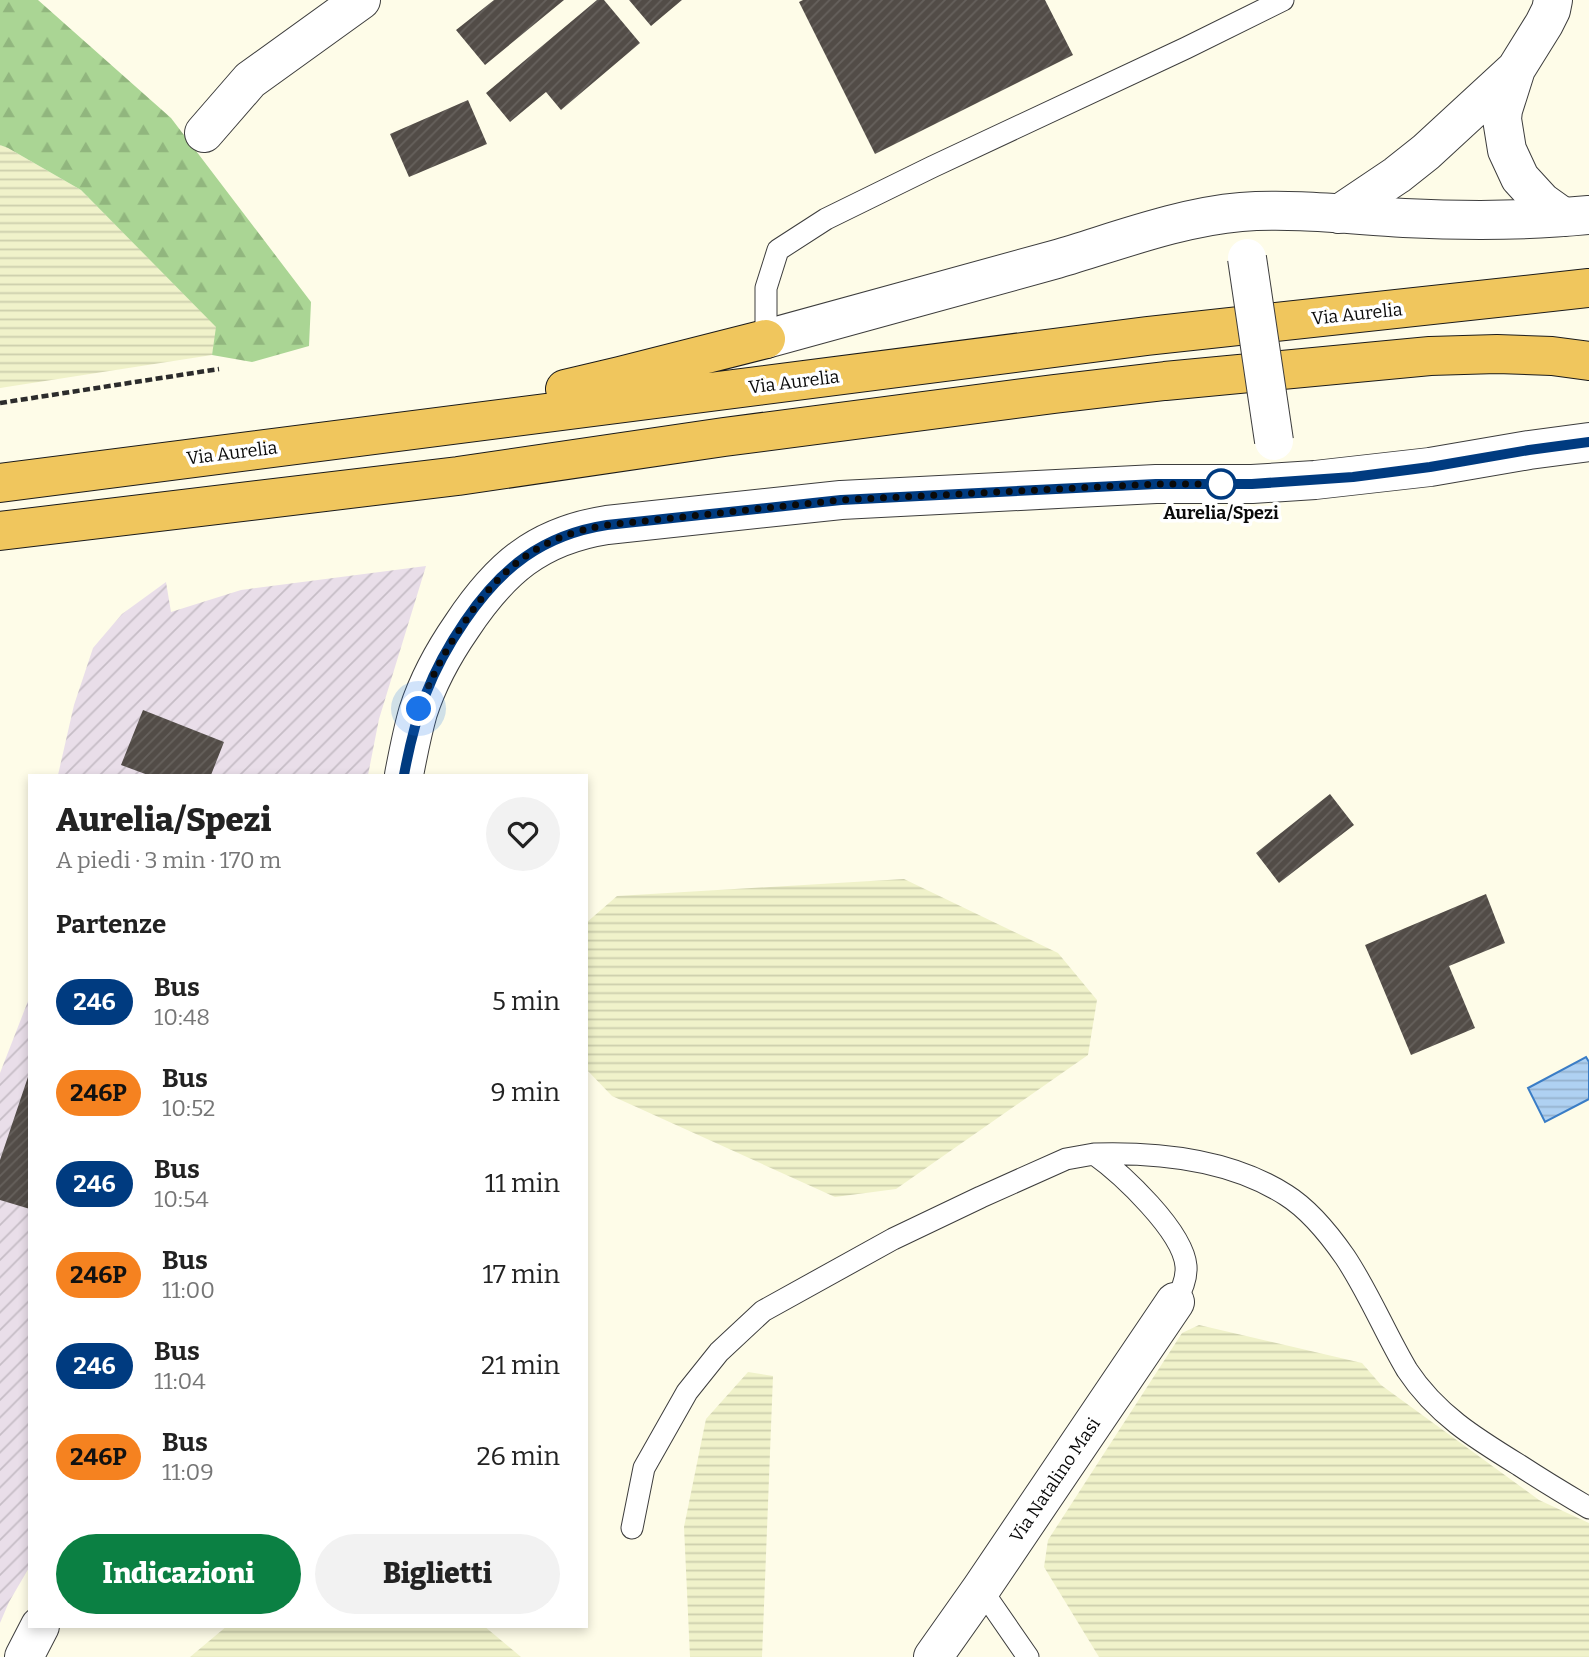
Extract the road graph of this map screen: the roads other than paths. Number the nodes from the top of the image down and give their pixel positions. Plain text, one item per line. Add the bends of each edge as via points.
1 (361, 0) edge
2 (1283, 0) edge
3 (1553, 0) edge
4 (1516, 69) junction
5 (204, 134) dead end
6 (1239, 212) junction
7 (1339, 214) junction
8 (1576, 216) edge
9 (1589, 288) edge
10 (766, 340) junction
11 (1589, 360) edge
12 (330, 440) junction
13 (1589, 442) edge
14 (1282, 482) junction
15 (0, 483) edge
16 (0, 531) edge
17 (404, 774) edge
18 (1094, 1154) junction
19 (1175, 1302) joint
20 (1589, 1507) edge
21 (632, 1528) dead end
22 (981, 1589) junction
23 (39, 1628) edge
24 (24, 1657) edge
25 (933, 1657) edge
26 (1028, 1657) edge

1 - 5 street via 250,80
2 - 10 lane via 826,219 778,250 766,288
3 - 4 street
4 - 7 street via 1426,152
4 - 8 street via 1503,110 1507,150 1526,186 1542,202
6 - 7 street
6 - 10 street via 1146,232
6 - 14 street, bridge
7 - 8 street via 1494,220
9 - 12 highway, Via Aurelia via 1147,336
10 - 12 highway
11 - 16 highway via 1497,354 1430,356 1165,381 458,476
12 - 15 highway, Via Aurelia
13 - 14 street via 1404,471
14 - 17 street via 821,501 589,528 564,536 500,576 451,642 419,709
18 - 19 lane via 1136,1190 1176,1238 1186,1267
18 - 20 lane via 1181,1158 1244,1173 1286,1195 1322,1227 1346,1259 1407,1370 1441,1411 1460,1428
18 - 21 lane via 1066,1159 981,1197 763,1311 719,1352 687,1392 644,1468
19 - 22 street, Via Natalino Masi
22 - 25 street, Via Natalino Masi
22 - 26 lane
23 - 24 street

